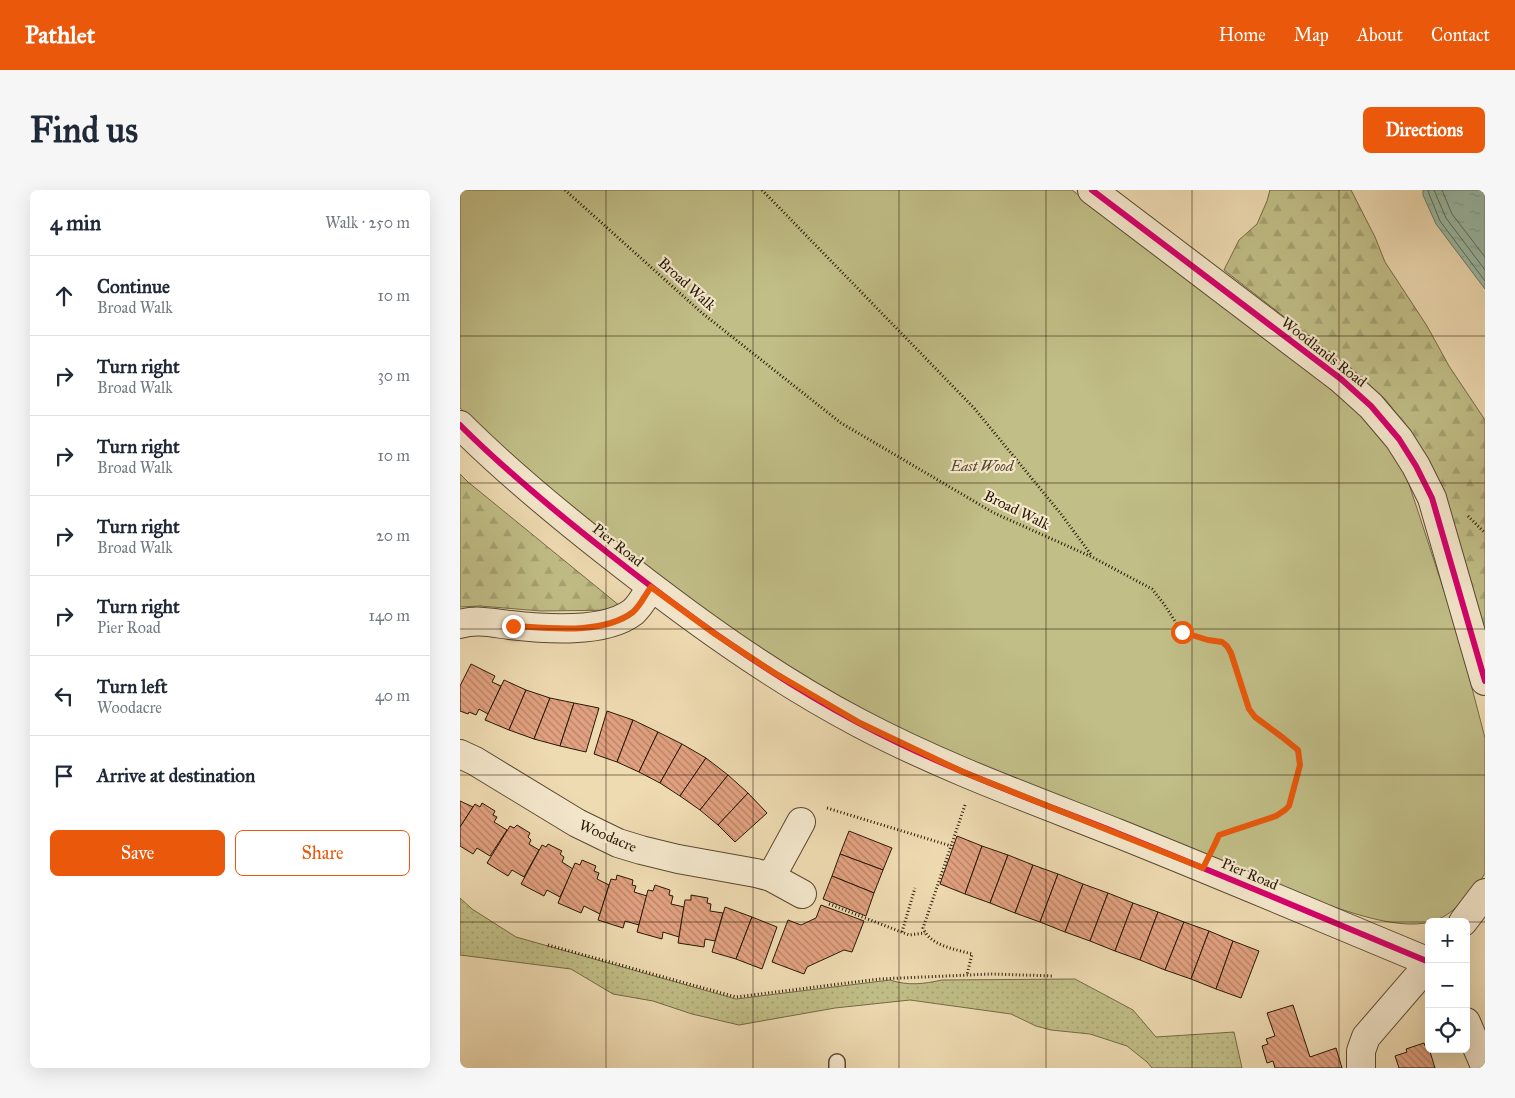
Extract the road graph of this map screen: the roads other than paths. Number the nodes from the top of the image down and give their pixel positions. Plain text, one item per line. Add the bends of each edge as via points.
1 (1092, 190) edge
2 (460, 425) edge
3 (651, 587) junction
4 (460, 624) edge
5 (1485, 681) edge
6 (460, 754) edge
7 (801, 822) road end
8 (771, 877) junction
9 (1485, 893) edge
10 (802, 894) road end
11 (1466, 918) edge
12 (1425, 961) edge
13 (1425, 968) edge
14 (1470, 1031) edge
15 (1485, 1066) edge
16 (1361, 1068) edge

1 - 5 street, Woodlands Road via 1341,379 1371,406 1399,439 1432,498
2 - 3 street, Pier Road via 581,532
3 - 4 street via 634,611 616,622 572,629 474,621
3 - 12 street, Pier Road via 773,672 860,723 963,772
6 - 8 street, Woodacre via 577,823 618,843 660,855
7 - 8 street
8 - 10 street, Woodacre
9 - 11 street
13 - 16 street, Pier Road via 1366,1037 1361,1051
14 - 15 street

